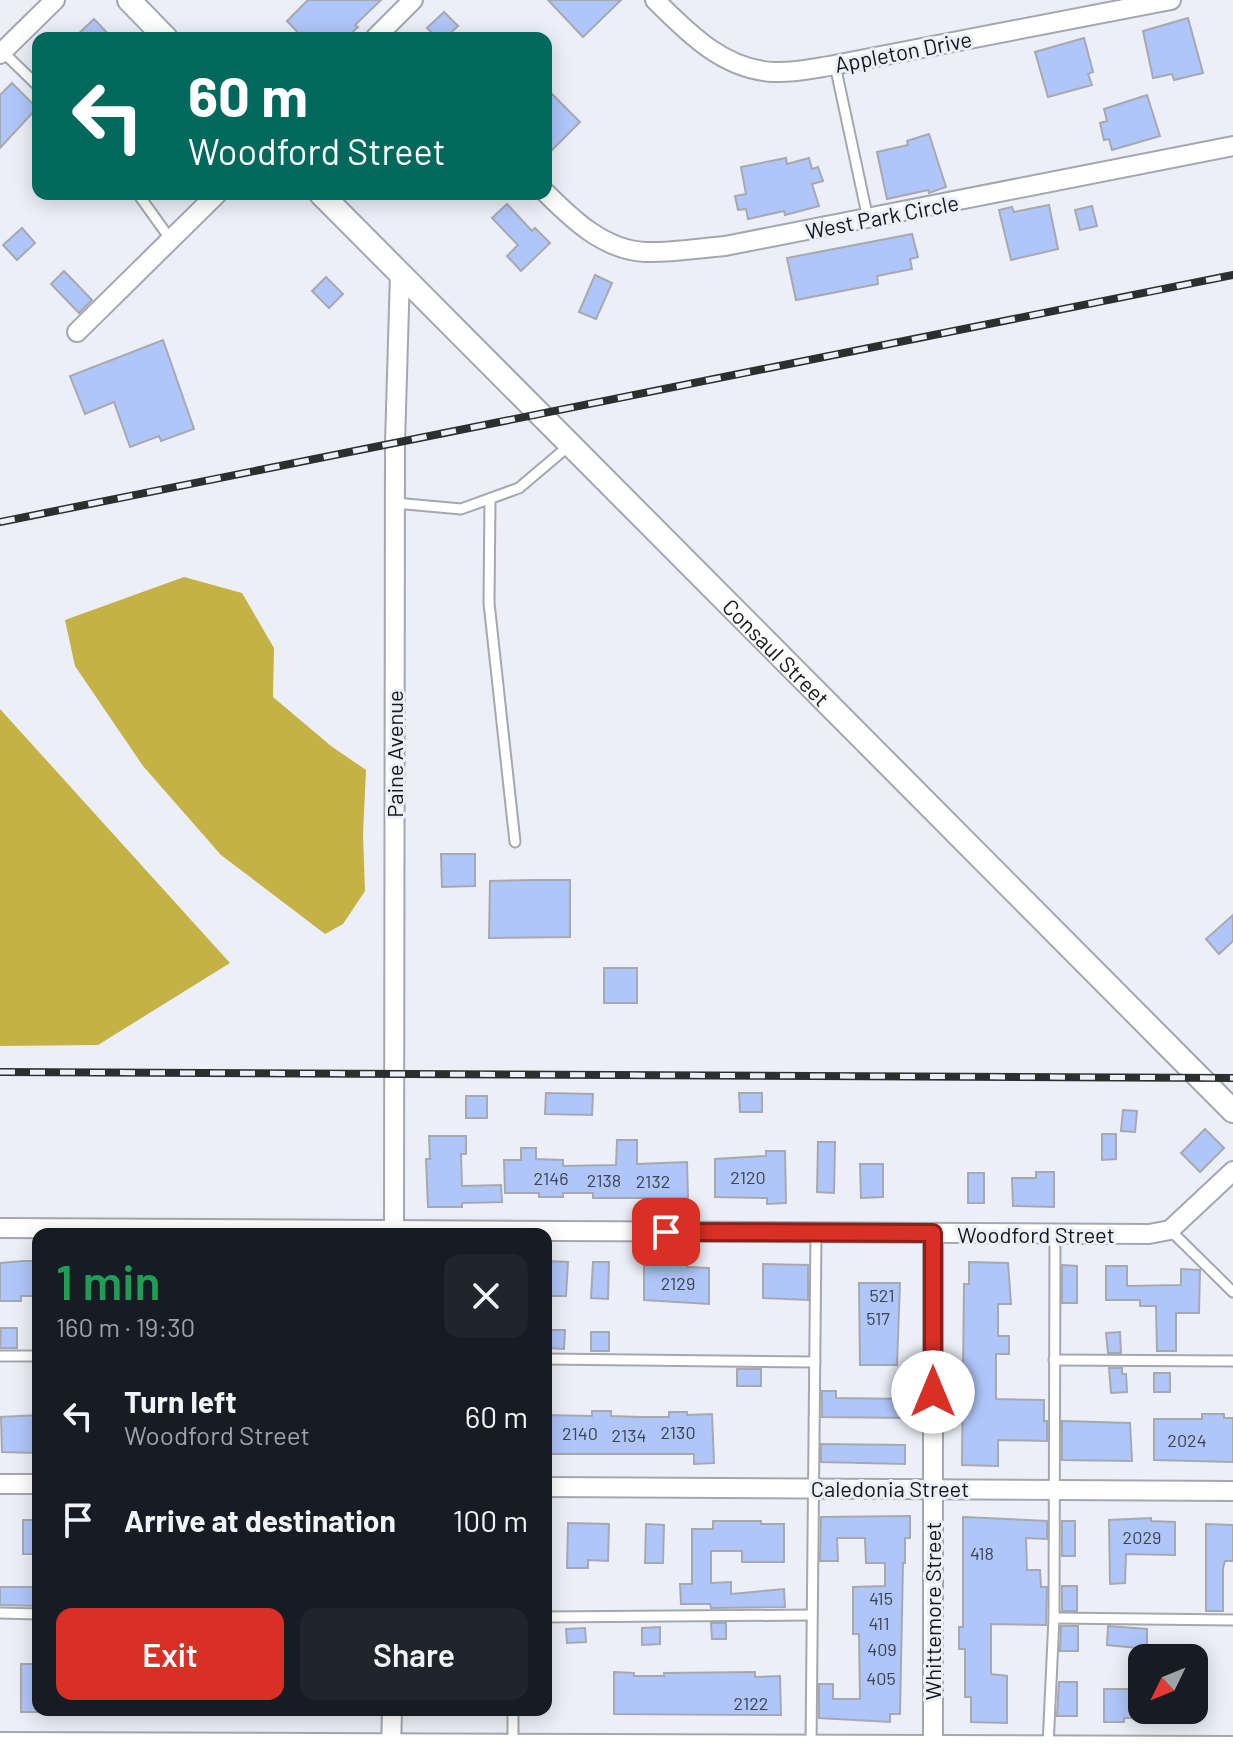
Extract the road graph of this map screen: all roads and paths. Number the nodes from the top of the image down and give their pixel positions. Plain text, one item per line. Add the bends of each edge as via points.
1 (55, 0) edge
2 (129, 0) edge
3 (413, 0) edge
4 (655, 0) edge
5 (1171, 0) edge
6 (160, 32) edge
7 (387, 32) edge
8 (1, 52) edge
9 (835, 65) junction
10 (32, 80) edge
11 (1233, 146) edge
12 (552, 199) edge
13 (142, 200) edge
14 (211, 200) edge
15 (327, 200) edge
16 (868, 219) junction
17 (171, 240) junction
18 (400, 273) junction
19 (77, 332) dead end
20 (571, 444) junction
21 (490, 499) junction
22 (395, 503) junction
23 (515, 842) dead end
24 (1233, 1111) edge
25 (1233, 1171) edge
26 (0, 1228) edge
27 (32, 1228) edge
28 (394, 1228) edge
29 (1170, 1230) junction
30 (552, 1233) edge
31 (816, 1233) junction
32 (933, 1233) junction
33 (1055, 1234) junction
34 (1233, 1292) edge
35 (0, 1356) edge
36 (32, 1356) edge
37 (552, 1359) edge
38 (1054, 1360) junction
39 (1233, 1361) edge
40 (815, 1362) junction
41 (0, 1484) edge
42 (32, 1484) edge
43 (552, 1487) edge
44 (813, 1487) junction
45 (932, 1487) junction
46 (1054, 1489) junction
47 (1233, 1491) edge
48 (0, 1613) edge
49 (32, 1614) edge
50 (812, 1615) junction
51 (552, 1617) edge
52 (1054, 1618) junction
53 (1233, 1620) edge
54 (392, 1716) edge
55 (513, 1716) edge
56 (0, 1742) edge
57 (31, 1745) edge
58 (391, 1746) edge
59 (513, 1746) edge
60 (1233, 1746) edge
61 (811, 1747) edge
62 (933, 1747) edge
63 (1048, 1747) edge

1 - 8 street
2 - 6 street
3 - 7 street
4 - 9 street, Appleton Drive via 690,36 737,63 772,72
5 - 9 street, Appleton Drive
8 - 10 lane
9 - 16 lane
11 - 16 street, West Park Circle
12 - 16 street, West Park Circle via 575,222 608,242 642,252 725,246
13 - 17 lane
14 - 17 street
15 - 18 street, Consaul Street
17 - 19 street
18 - 20 street, Consaul Street
18 - 22 street, Paine Avenue
20 - 21 lane via 519,488
20 - 24 street, Consaul Street
21 - 22 lane via 461,509
21 - 23 lane via 489,603
22 - 28 street, Paine Avenue
25 - 29 street
26 - 27 street, Woodford Street
29 - 33 street, Woodford Street
29 - 34 lane
30 - 31 street, Woodford Street
31 - 32 street, Woodford Street
31 - 40 lane
32 - 33 street, Woodford Street
32 - 45 street, Whittemore Street
33 - 38 lane
35 - 36 lane
37 - 40 lane
38 - 39 lane
38 - 46 lane
40 - 44 lane
41 - 42 street
43 - 44 street, Caledonia Street
44 - 45 street, Caledonia Street
44 - 50 lane
45 - 46 street, Caledonia Street
45 - 62 street, Whittemore Street
46 - 47 street, Caledonia Street
46 - 52 lane
48 - 49 lane
50 - 51 lane
50 - 61 lane
52 - 53 lane
52 - 63 lane
54 - 58 street
55 - 59 lane
56 - 57 street
57 - 58 street
58 - 59 street
59 - 61 street
60 - 63 street
61 - 62 street
62 - 63 street

